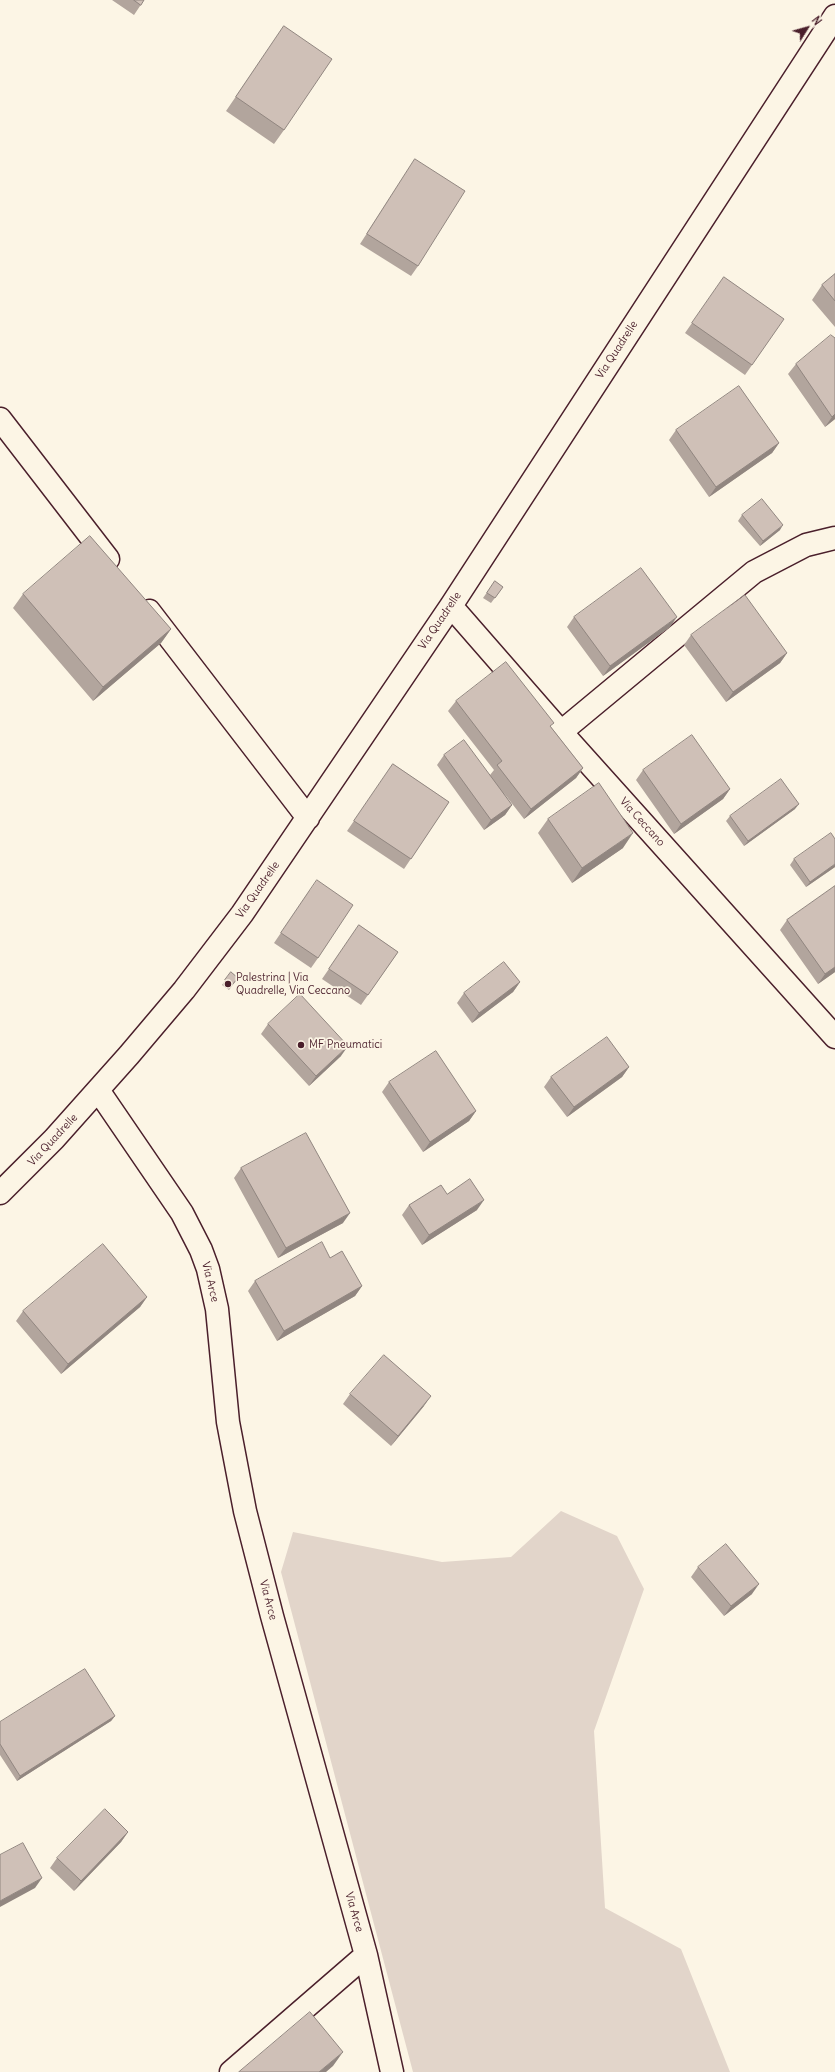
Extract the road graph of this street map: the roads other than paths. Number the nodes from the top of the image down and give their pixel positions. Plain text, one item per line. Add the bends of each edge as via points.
1 (835, 16) edge
2 (0, 419) edge
3 (835, 538) edge
4 (120, 575) edge
5 (135, 594) edge
6 (451, 606) junction
7 (561, 732) junction
8 (308, 818) junction
9 (835, 1037) edge
10 (98, 1090) junction
11 (0, 1193) edge
12 (366, 1955) junction
13 (231, 2072) edge
14 (392, 2072) edge

1 - 6 street, Via Quadrelle
2 - 4 street
3 - 7 street via 806,545 754,572
5 - 8 street
6 - 7 street, Via Ceccano
6 - 8 street, Via Quadrelle
7 - 9 street, Via Ceccano
8 - 10 street, Via Quadrelle via 207,960
10 - 11 street, Via Quadrelle
10 - 12 street, Via Arce via 182,1213 208,1269 216,1309 228,1422 247,1518
12 - 13 street
12 - 14 street, Via Arce

